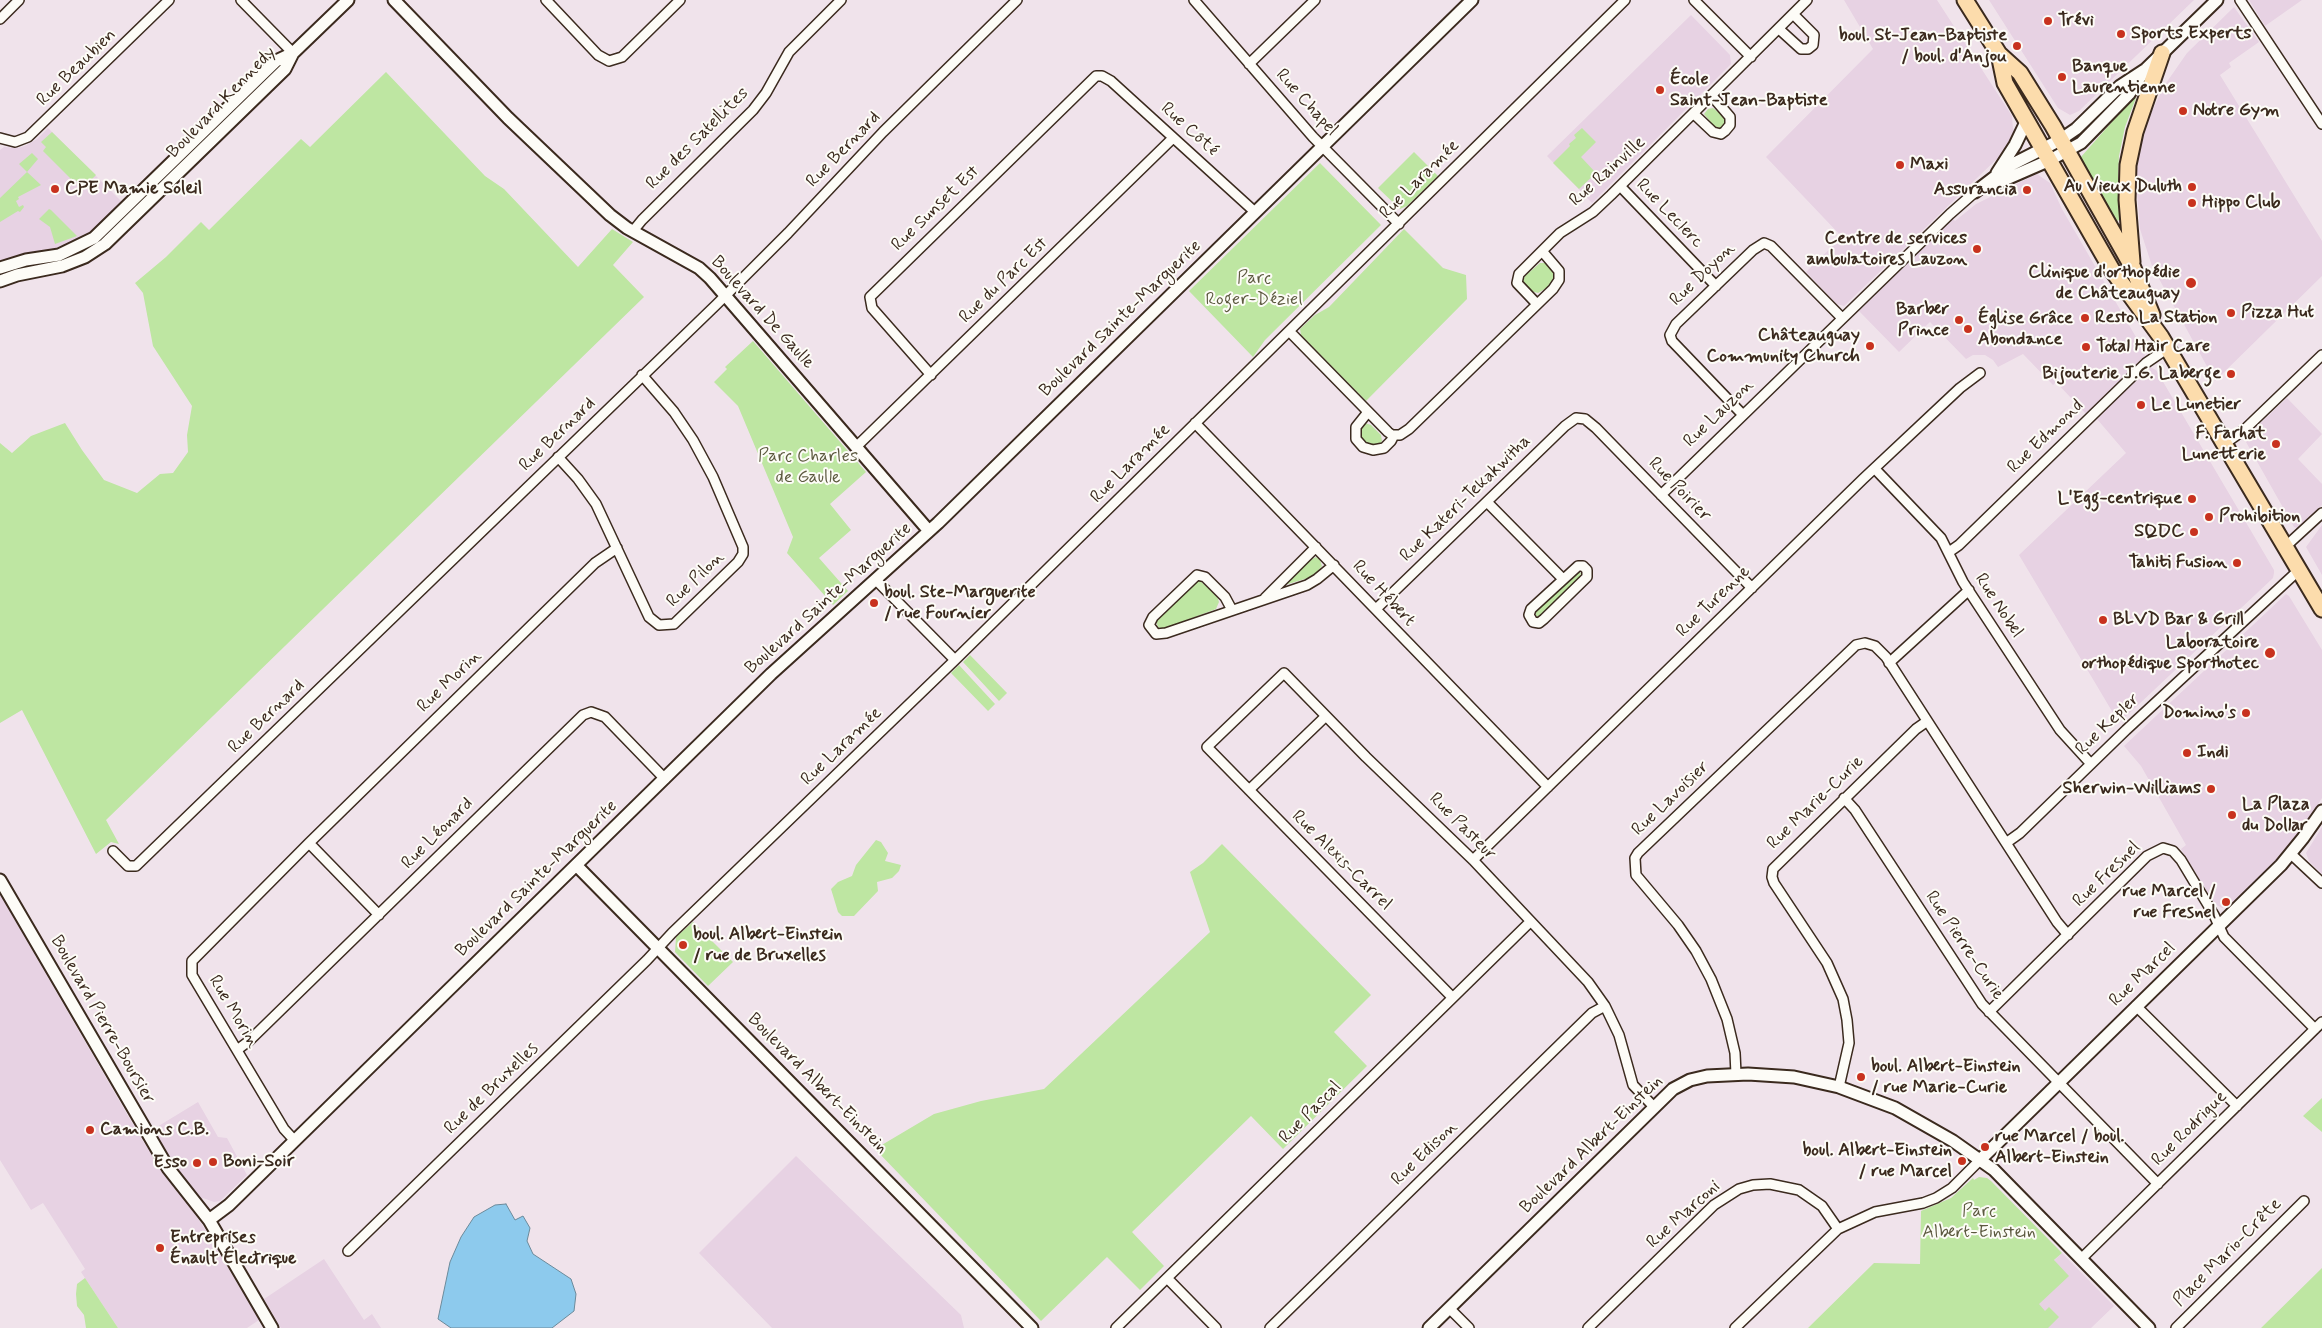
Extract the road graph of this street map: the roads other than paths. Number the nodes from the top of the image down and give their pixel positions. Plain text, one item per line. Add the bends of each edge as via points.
1 (19, 0) edge
2 (169, 0) edge
3 (241, 0) edge
4 (348, 0) edge
5 (394, 0) edge
6 (546, 0) edge
7 (680, 0) edge
8 (841, 0) edge
9 (1017, 0) edge
10 (1194, 0) edge
11 (1315, 0) edge
12 (1472, 0) edge
13 (1625, 0) edge
14 (1694, 0) edge
15 (1807, 0) edge
16 (1965, 0) edge
17 (2217, 0) edge
18 (2240, 0) edge
19 (1794, 14) junction
20 (0, 19) edge
21 (1779, 29) junction
22 (293, 53) junction
23 (2162, 53) junction
24 (1999, 54) junction
25 (1750, 57) junction
26 (1249, 64) junction
27 (1099, 76) joint
28 (1712, 96) junction
29 (1694, 114) junction
30 (2027, 120) junction
31 (2322, 124) edge
32 (0, 138) edge
33 (1173, 138) junction
34 (1323, 146) junction
35 (2063, 146) junction
36 (2047, 154) junction
37 (1994, 178) junction
38 (1620, 186) junction
39 (1975, 192) junction
40 (1255, 212) junction
41 (1399, 224) junction
42 (633, 231) junction
43 (1542, 251) junction
44 (0, 268) edge
45 (2133, 268) junction
46 (0, 281) edge
47 (1716, 286) junction
48 (726, 295) junction
49 (1536, 304) junction
50 (1842, 318) junction
51 (1289, 331) junction
52 (2165, 342) junction
53 (2322, 355) edge
54 (1980, 373) dead end
55 (642, 375) junction
56 (931, 375) junction
57 (1368, 412) junction
58 (1743, 414) junction
59 (1580, 418) joint
60 (1195, 424) junction
61 (1394, 435) junction
62 (2224, 444) junction
63 (856, 447) junction
64 (558, 457) junction
65 (1875, 469) junction
66 (1661, 495) junction
67 (1487, 502) junction
68 (2322, 513) edge
69 (929, 531) junction
70 (1316, 547) junction
71 (2285, 547) junction
72 (617, 548) junction
73 (1949, 552) junction
74 (1334, 565) junction
75 (2299, 570) junction
76 (1563, 579) junction
77 (876, 580) junction
78 (1752, 588) junction
79 (1969, 590) junction
80 (1263, 599) junction
81 (2321, 608) edge
82 (1376, 609) junction
83 (1232, 610) junction
84 (955, 660) junction
85 (1889, 663) junction
86 (1326, 716) junction
87 (1926, 722) junction
88 (1207, 747) joint
89 (2091, 764) junction
90 (665, 779) junction
91 (1548, 787) junction
92 (1248, 790) junction
93 (1844, 798) junction
94 (2322, 811) edge
95 (309, 843) junction
96 (2006, 843) junction
97 (113, 851) dead end
98 (2291, 854) junction
99 (1473, 860) junction
100 (576, 866) junction
101 (0, 880) edge
102 (2322, 883) edge
103 (379, 914) junction
104 (1530, 922) junction
105 (2219, 926) junction
106 (2068, 935) junction
107 (657, 948) junction
108 (1452, 997) junction
109 (1604, 1006) junction
110 (2136, 1006) junction
111 (1989, 1012) junction
112 (2322, 1022) edge
113 (2315, 1029) junction
114 (237, 1050) junction
115 (1736, 1074) junction
116 (2058, 1083) junction
117 (1839, 1087) junction
118 (2237, 1106) junction
119 (1654, 1107) junction
120 (294, 1141) junction
121 (1981, 1160) junction
122 (2158, 1184) junction
123 (2304, 1200) dead end
124 (209, 1220) junction
125 (1838, 1229) junction
126 (348, 1251) dead end
127 (2081, 1259) junction
128 (1167, 1278) junction
129 (1450, 1308) junction
130 (272, 1328) edge
131 (1032, 1328) edge
132 (1116, 1328) edge
133 (1216, 1328) edge
134 (1270, 1328) edge
135 (1428, 1328) edge
136 (1469, 1328) edge
137 (1588, 1328) edge
138 (1735, 1328) edge
139 (2149, 1328) edge
140 (2176, 1328) edge

1 - 20 street
2 - 32 street, Rue Beaubien via 28,137 15,142
3 - 22 street
4 - 22 street, Boulevard Kennedy
5 - 42 street, Boulevard De Gaulle via 508,118 610,214
6 - 7 street via 598,55 612,61 622,57
8 - 42 street, Rue des Satellites via 789,52 753,110
9 - 48 street, Rue Bernard via 874,140
10 - 26 street, Rue Chapel
11 - 26 street
12 - 34 street, Boulevard Sainte-Marguerite
13 - 41 street, Rue Laramée
14 - 25 street
15 - 19 street, Rue Rainville
16 - 24 highway
17 - 23 street
18 - 31 street
19 - 21 street, Rue Rainville
19 - 21 street via 1814,35 1813,45 1801,49
21 - 25 street, Rue Rainville
22 - 44 street, Boulevard Kennedy via 276,61 97,235 59,255
22 - 46 street, Boulevard Kennedy via 285,69 105,244 62,266 17,274
23 - 35 street via 2146,69 2120,86
23 - 45 highway via 2135,132 2128,165 2127,200
24 - 30 highway via 2005,83
24 - 35 highway via 2020,73
25 - 28 street, Rue Rainville
26 - 34 street, Rue Chapel
27 - 33 street, Rue Côté via 1111,81
27 - 56 street, Rue Sunset Est via 1090,81 870,297 872,308
28 - 29 street, Rue Rainville
28 - 29 street via 1730,117 1726,131 1721,134 1713,132
29 - 38 street, Rue Rainville
30 - 36 highway
30 - 37 street via 2016,145
33 - 40 street, Rue Côté
33 - 56 street, Rue du Parc Est
34 - 40 street, Boulevard Sainte-Marguerite
34 - 41 street, Rue Chapel
35 - 36 street
35 - 45 highway
36 - 37 street, Rue Lauzon via 2009,166
36 - 39 street, Rue Lauzon
36 - 52 highway via 2112,270
37 - 39 street, Rue Lauzon
38 - 43 street, Rue Rainville via 1593,212 1566,229
38 - 47 street, Rue Leclerc
39 - 50 street, Rue Lauzon
40 - 69 street, Boulevard Sainte-Marguerite
41 - 51 street, Rue Laramée
42 - 48 street, Boulevard De Gaulle via 699,268
43 - 49 street via 1558,267 1560,276 1553,289
43 - 49 street, Rue Rainville via 1516,280
45 - 52 highway
47 - 50 street, Rue Doyon via 1756,247 1767,244
47 - 58 street, Rue Doyon via 1676,324 1670,335
48 - 55 street, Rue Bernard
48 - 63 street, Boulevard De Gaulle
49 - 61 street via 1409,429
50 - 58 street, Rue Lauzon
51 - 57 street
51 - 60 street, Rue Laramée
52 - 62 highway
52 - 73 street, Rue Edmond
53 - 62 street via 2244,430
54 - 65 street, Rue Turenne
55 - 64 street, Rue Bernard
55 - 72 street, Rue Pilon via 693,440 713,477 744,551 738,562 678,620 665,626 655,623 646,612
56 - 63 street, Rue du Parc Est
57 - 61 street
57 - 61 street via 1356,427 1356,438 1363,447 1373,450 1384,448
58 - 66 street, Rue Lauzon
59 - 66 street, Rue Poirier via 1592,424
59 - 67 street, Rue Kateri-Tekakwitha via 1565,426
60 - 70 street, Rue Hébert
60 - 84 street, Rue Laramée
62 - 71 highway
63 - 69 street, Boulevard De Gaulle
64 - 72 street, Rue Pilon via 590,496
64 - 97 street, Rue Bernard via 136,866 128,866
65 - 73 street, Rue Nobel via 1941,538
65 - 78 street, Rue Turenne
66 - 78 street, Rue Poirier
67 - 76 street
67 - 82 street, Rue Kateri-Tekakwitha
68 - 71 street
69 - 77 street, Boulevard Sainte-Marguerite
70 - 74 street, Rue Hébert
70 - 80 street
71 - 75 highway
72 - 95 street, Rue Morin via 595,563
73 - 79 street, Rue Nobel
74 - 80 street via 1313,582
74 - 82 street, Rue Hébert
75 - 81 highway
75 - 89 street, Rue Kepler
76 - 76 street via 1578,566 1583,566 1588,572 1585,580 1544,619 1533,622 1529,618 1530,612
77 - 84 street
77 - 90 street, Boulevard Sainte-Marguerite via 771,674
78 - 91 street, Rue Turenne
79 - 85 street
79 - 89 street, Rue Nobel via 2060,730
80 - 83 street
82 - 91 street, Rue Hébert
83 - 83 street via 1225,597 1205,577 1198,575 1149,624 1153,632 1161,635
84 - 107 street, Rue Laramée
85 - 87 street, Rue Lavoisier
85 - 115 street, Rue Lavoisier via 1875,646 1860,643 1853,647 1635,858 1636,875 1678,925 1711,978 1727,1019
86 - 88 street, Rue Pasteur via 1284,673
86 - 92 street
86 - 99 street, Rue Pasteur
87 - 93 street, Rue Marie-Curie
87 - 96 street, Rue Lavoisier
88 - 92 street, Rue Alexis-Carrel
89 - 96 street, Rue Kepler
90 - 100 street, Boulevard Sainte-Marguerite
90 - 103 street, Rue Léonard via 609,720 596,713 583,715
91 - 99 street, Rue Turenne
92 - 108 street, Rue Alexis-Carrel
93 - 111 street, Rue Pierre-Curie
93 - 117 street, Rue Marie-Curie via 1778,863 1772,877 1832,973 1843,999 1848,1043
94 - 98 street, Rue Marcel
95 - 103 street
95 - 114 street, Rue Morin via 199,953 191,965 192,975
96 - 106 street, Rue Lavoisier
98 - 102 street
98 - 105 street, Rue Marcel
99 - 104 street, Rue Pasteur
100 - 107 street, Boulevard Albert-Einstein
100 - 120 street, Boulevard Sainte-Marguerite
101 - 124 street, Boulevard Pierre-Boursier via 168,1168
103 - 114 street, Rue Léonard via 249,1042
104 - 108 street, Rue Pascal
104 - 109 street, Rue Pasteur via 1583,978
105 - 106 street, Rue Fresnel via 2182,860 2173,850 2163,848 2148,856
105 - 110 street, Rue Marcel
105 - 113 street, Rue Fresnel via 2224,937
106 - 111 street, Rue Fresnel
107 - 126 street, Rue de Bruxelles
107 - 131 street, Boulevard Albert-Einstein
108 - 128 street, Rue Pascal
109 - 119 street, Rue Pasteur via 1619,1035 1633,1085
109 - 134 street, Rue Edison via 1592,1014
110 - 116 street, Rue Marcel
110 - 118 street
111 - 116 street, Rue Pierre-Curie
112 - 113 street, Rue Rodrigue
113 - 118 street, Rue Rodrigue
114 - 120 street, Rue Morin
115 - 117 street, Boulevard Albert-Einstein via 1780,1075
115 - 119 street, Boulevard Albert-Einstein via 1690,1080
116 - 121 street, Rue Marcel
116 - 122 street, Rue Pierre-Curie
117 - 121 street, Boulevard Albert-Einstein via 1919,1120
118 - 122 street, Rue Rodrigue
119 - 129 street, Boulevard Albert-Einstein
120 - 124 street, Boulevard Sainte-Marguerite via 229,1205
121 - 125 street via 1952,1188 1936,1198 1875,1212
121 - 127 street, Boulevard Albert-Einstein
122 - 127 street, Rue Rodrigue
123 - 140 street, Place Mario-Crête
124 - 130 street, Boulevard Pierre-Boursier
125 - 137 street, Rue Marconi via 1818,1202 1799,1190 1770,1184 1739,1189 1714,1205
125 - 138 street
127 - 139 street, Boulevard Albert-Einstein
128 - 132 street, Rue Pascal
128 - 133 street
129 - 135 street, Boulevard Albert-Einstein
129 - 136 street

